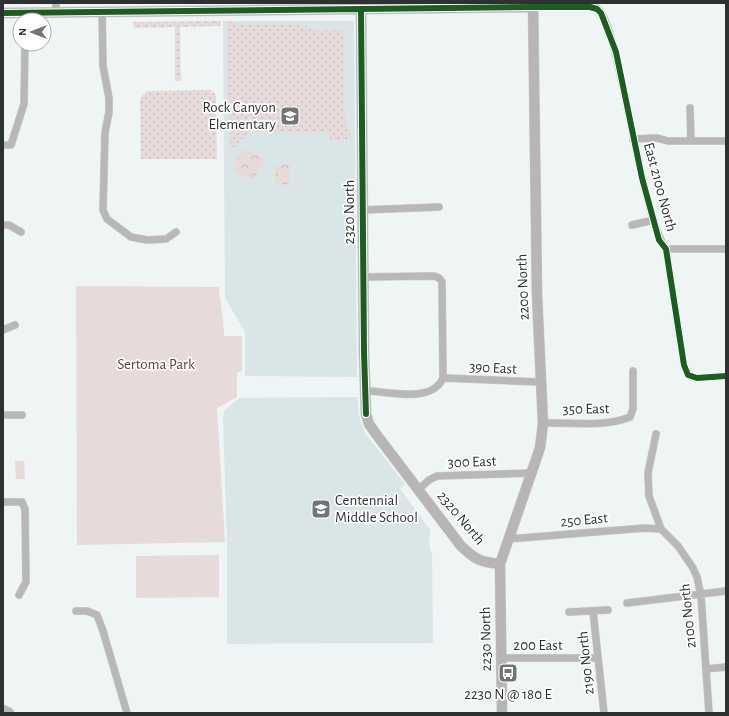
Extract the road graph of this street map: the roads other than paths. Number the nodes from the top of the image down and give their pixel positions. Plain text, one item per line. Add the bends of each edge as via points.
1 (533, 5) edge
2 (360, 6) edge
3 (437, 6) edge
4 (56, 7) edge
5 (241, 7) edge
6 (102, 11) junction
7 (39, 12) edge
8 (25, 52) edge
9 (690, 108) dead end
10 (633, 139) junction
11 (726, 141) edge
12 (691, 142) junction
13 (7, 145) edge
14 (439, 206) dead end
15 (362, 210) junction
16 (654, 220) junction
17 (3, 225) edge
18 (632, 225) dead end
19 (21, 232) dead end
20 (176, 232) dead end
21 (666, 249) junction
22 (726, 250) edge
23 (363, 277) junction
24 (15, 325) dead end
25 (3, 330) edge
26 (633, 371) dead end
27 (726, 376) edge
28 (443, 378) junction
29 (541, 382) junction
30 (366, 391) junction
31 (3, 415) edge
32 (22, 415) dead end
33 (543, 423) junction
34 (656, 434) dead end
35 (532, 473) junction
36 (418, 490) junction
37 (3, 502) edge
38 (661, 529) junction
39 (508, 539) junction
40 (500, 564) junction
41 (726, 592) edge
42 (19, 595) dead end
43 (701, 596) junction
44 (627, 603) dead end
45 (608, 610) dead end
46 (76, 611) dead end
47 (593, 611) junction
48 (569, 612) dead end
49 (502, 658) junction
50 (598, 658) junction
51 (726, 667) edge
52 (706, 669) junction
53 (3, 710) edge
54 (9, 713) edge
55 (127, 713) edge
56 (502, 713) edge
57 (604, 713) edge
58 (709, 713) edge

1 - 3 street
1 - 10 street, East 2100 North via 590,7 601,13 616,52
1 - 29 street, 2200 North via 537,295
2 - 3 street
2 - 5 street
2 - 15 street, 2320 North
4 - 6 street
4 - 7 street
5 - 6 street
6 - 20 street via 103,66 109,98 105,133 103,210 106,219 131,237 147,240 166,239
8 - 13 street via 24,104
9 - 12 street
10 - 12 street via 658,138 668,142
10 - 16 street, East 2100 North
11 - 12 street
14 - 15 street
15 - 23 street, 2320 North
16 - 18 street
16 - 21 street, East 2100 North via 659,240
17 - 19 street via 9,225
21 - 22 street
21 - 27 street, East 2100 North via 684,365 688,375 697,378
23 - 28 street via 439,278 442,282
23 - 30 street, 2320 North
24 - 25 street
26 - 33 street, 350 East via 634,409 630,417 603,423
28 - 29 street, 390 East
28 - 30 street via 437,387 421,394
29 - 33 street, 2200 North
30 - 36 street, 2320 North via 366,414 369,424
31 - 32 street
33 - 35 street, 2200 North via 540,448
34 - 38 street via 649,464 648,484 649,496
35 - 36 street, 300 East via 438,476
35 - 39 street, 2200 North
36 - 40 street, 2320 North via 474,558 482,562
37 - 42 street via 22,502 25,509 26,582
38 - 39 street, 250 East via 645,528
38 - 43 street, 2100 North via 686,556 697,577
39 - 40 street, 2200 North
40 - 49 street, 2230 North
41 - 43 street
43 - 44 street
43 - 52 street, 2100 North
45 - 47 street
46 - 55 street via 87,611 97,616
47 - 48 street
47 - 50 street, 2190 North
49 - 50 street, 200 East
49 - 56 street, 2230 North
50 - 57 street, 2190 North
51 - 52 street
52 - 58 street, 2100 North
53 - 54 street

